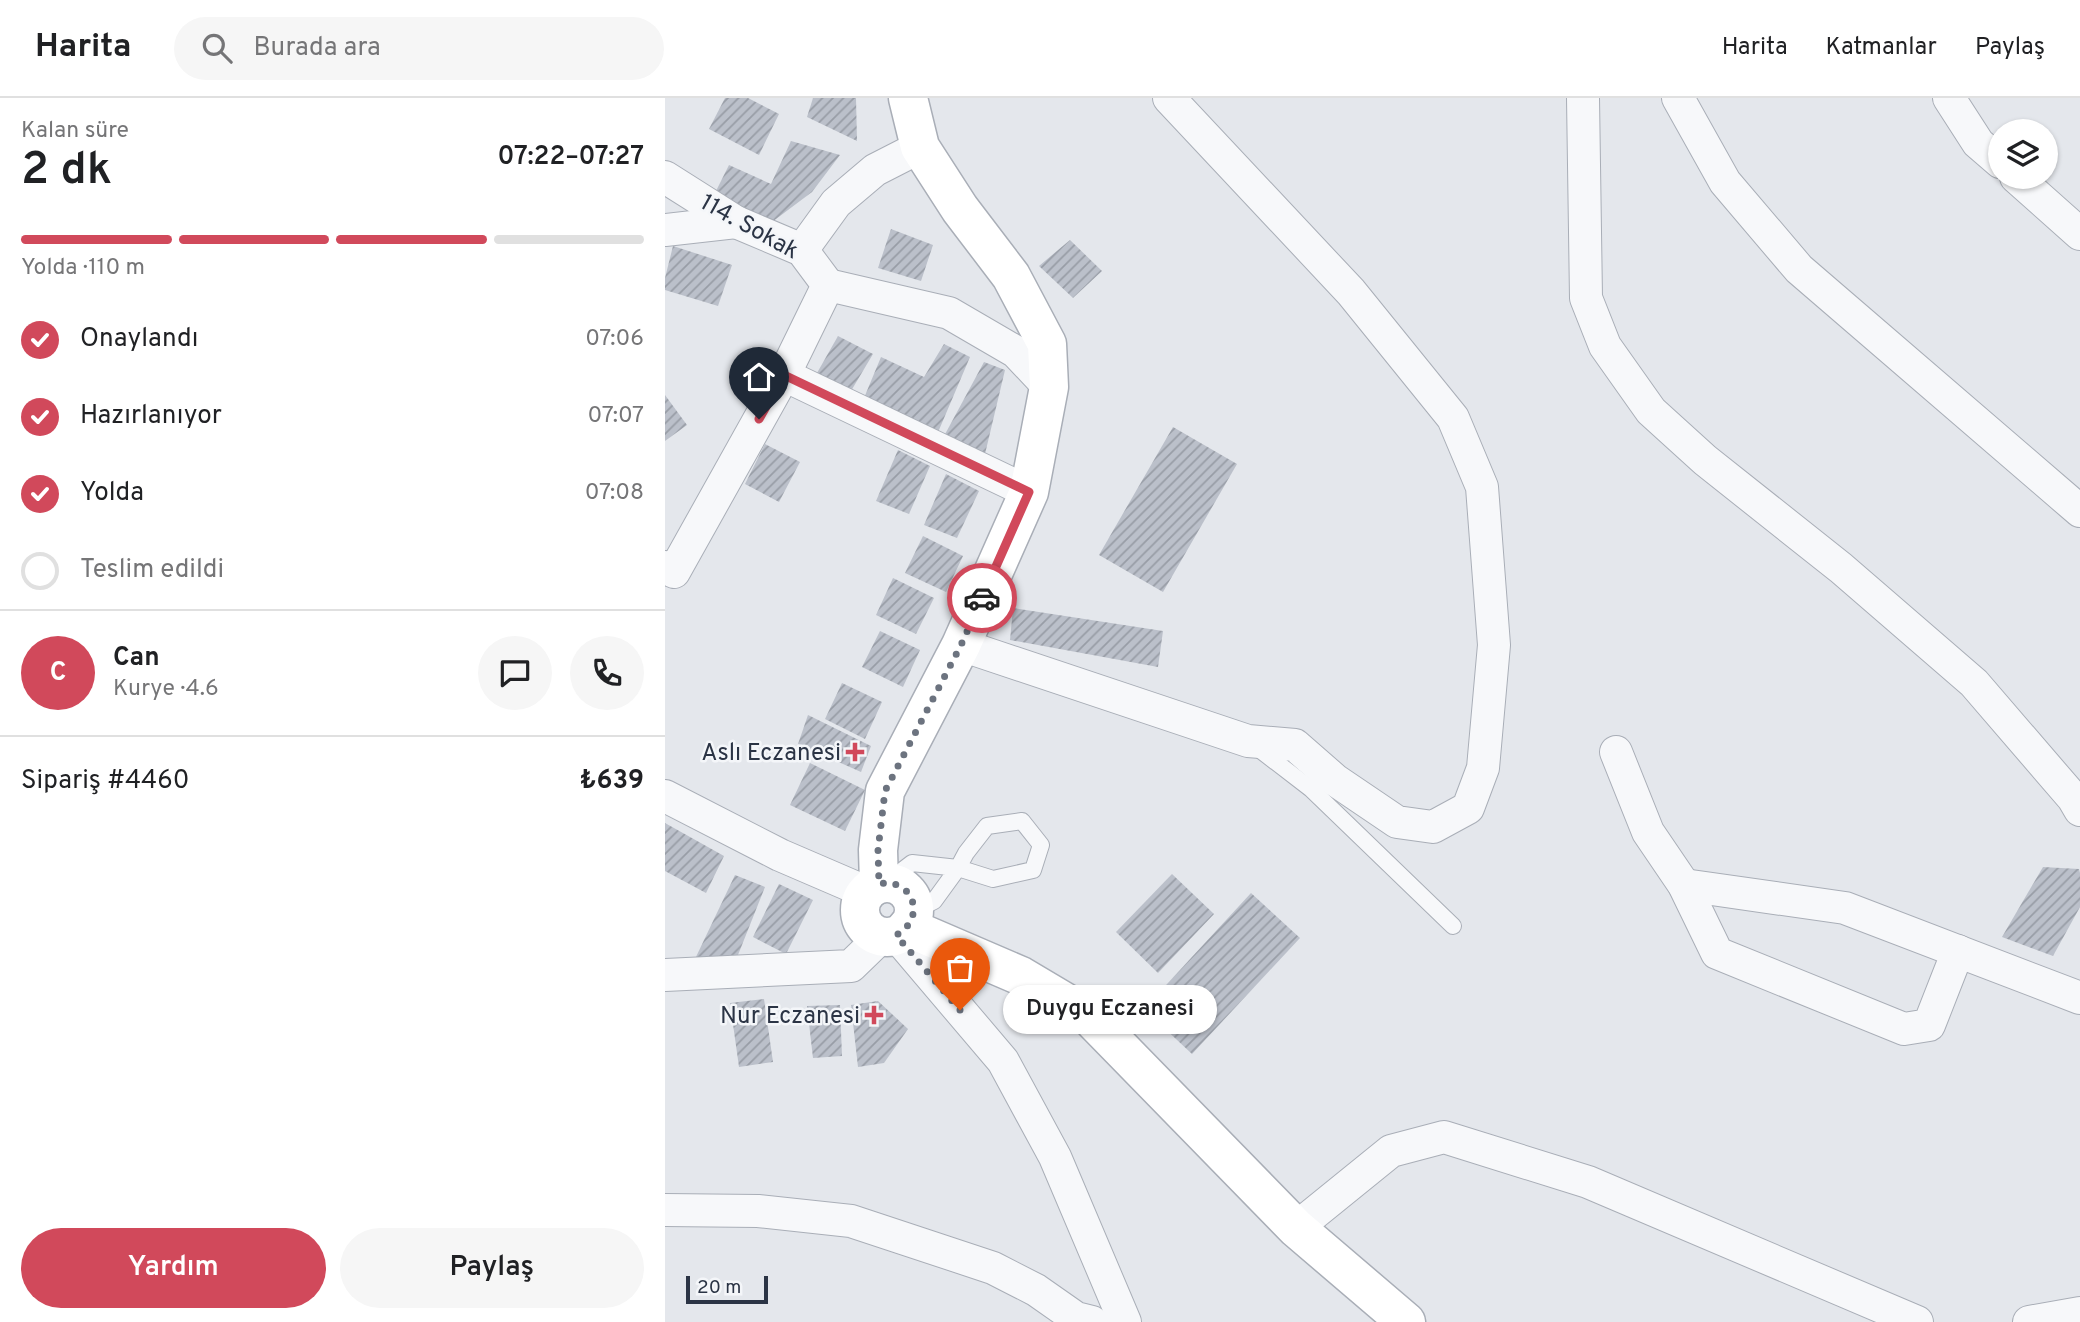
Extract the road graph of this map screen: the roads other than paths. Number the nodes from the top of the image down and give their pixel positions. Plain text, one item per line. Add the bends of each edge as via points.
1 (908, 98) edge
2 (1169, 98) edge
3 (1583, 98) edge
4 (1678, 98) edge
5 (1949, 98) edge
6 (920, 147) junction
7 (1988, 151) edge
8 (665, 177) edge
9 (2029, 189) edge
10 (736, 222) junction
11 (665, 230) edge
12 (2080, 234) edge
13 (802, 250) junction
14 (828, 285) junction
15 (784, 375) junction
16 (1049, 387) junction
17 (1029, 492) junction
18 (2080, 511) edge
19 (665, 567) edge
20 (961, 645) junction
21 (1248, 741) junction
22 (1616, 752) dead end
23 (665, 796) edge
24 (2080, 810) edge
25 (958, 868) junction
26 (1684, 885) junction
27 (877, 886) junction
28 (1453, 926) dead end
29 (900, 928) junction
30 (1958, 951) junction
31 (665, 975) edge
32 (2080, 998) edge
33 (665, 1210) edge
34 (1296, 1228) junction
35 (2080, 1312) edge
36 (1093, 1322) edge
37 (1125, 1322) edge
38 (1406, 1322) edge
39 (1917, 1322) edge
40 (2029, 1322) edge

1 - 6 street
2 - 21 street via 1352,292 1453,418 1482,487 1494,645 1483,768 1468,808 1433,827 1397,822 1335,780 1295,745
3 - 24 street via 1586,298 1605,346 1651,411 1974,684
4 - 18 street via 1725,183 1799,269
5 - 7 street
6 - 13 street via 875,170 836,203
6 - 16 street via 1011,276 1047,344
8 - 10 street, 114. Sokak
9 - 12 street
10 - 11 street
10 - 13 street, 114. Sokak
13 - 14 street, 114. Sokak
14 - 15 street
14 - 16 street via 949,313 1016,352
15 - 17 street
15 - 19 street via 674,572
16 - 17 street
17 - 20 street
20 - 21 street
20 - 27 street via 885,791
21 - 28 lane via 1311,789
22 - 26 street via 1648,832
23 - 27 street via 780,855
25 - 25 lane via 993,879 1033,870 1041,845 1021,821 987,826
25 - 27 lane via 912,863
25 - 29 lane via 934,901
26 - 30 street via 1845,908
26 - 30 street via 1717,953 1904,1029 1929,1025
27 - 29 street via 859,910 861,919 866,927
29 - 31 street via 851,966
29 - 34 street via 1021,976 1090,1017
29 - 37 street via 1003,1061 1055,1157
30 - 32 street
33 - 36 street via 758,1211 851,1221 993,1268 1076,1318
34 - 38 street
34 - 39 street via 1391,1151 1444,1137 1588,1182
35 - 40 street

